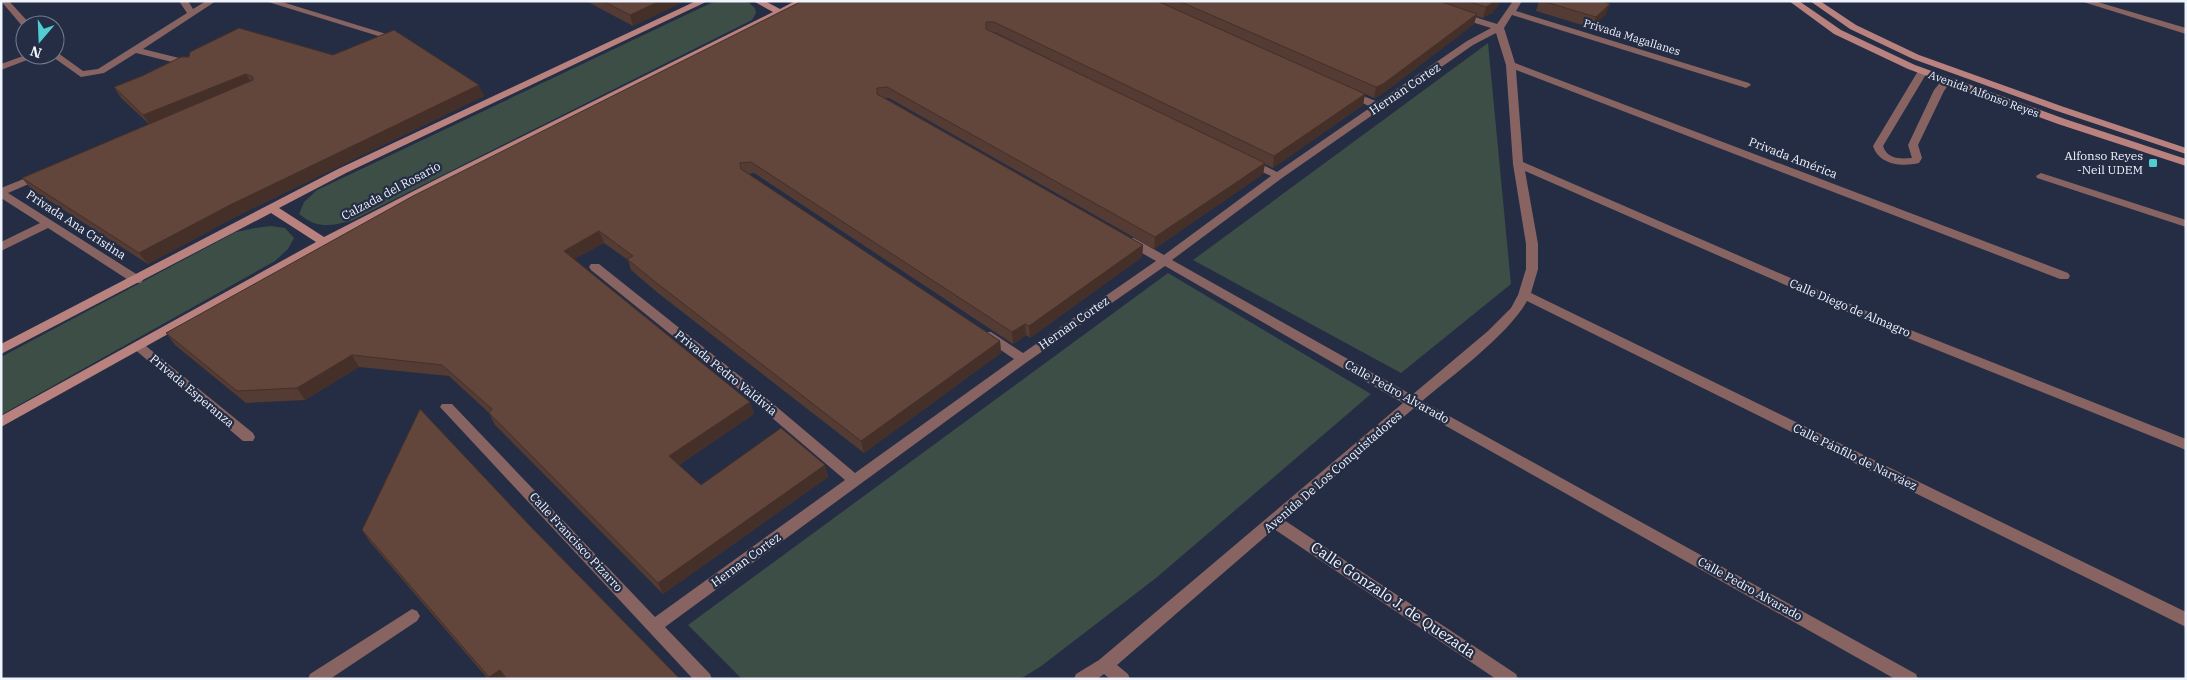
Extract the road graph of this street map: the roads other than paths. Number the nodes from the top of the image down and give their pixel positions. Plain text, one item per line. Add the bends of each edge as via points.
1 (4, 1) edge
2 (183, 1) edge
3 (212, 1) edge
4 (269, 1) edge
5 (704, 1) edge
6 (757, 1) edge
7 (802, 1) edge
8 (1518, 1) edge
9 (1793, 1) edge
10 (1814, 1) edge
11 (2084, 1) edge
12 (780, 12) junction
13 (1511, 12) junction
14 (192, 13) junction
15 (1452, 13) edge
16 (17, 15) edge
17 (1499, 28) junction
18 (2186, 31) edge
19 (391, 37) edge
20 (136, 50) junction
21 (15, 62) edge
22 (65, 63) edge
23 (192, 64) edge
24 (1511, 65) junction
25 (1, 67) edge
26 (1923, 71) junction
27 (1946, 80) junction
28 (1746, 85) dead end
29 (1335, 87) edge
30 (1380, 107) junction
31 (2186, 151) edge
32 (1242, 159) edge
33 (2186, 163) edge
34 (1518, 164) junction
35 (54, 170) edge
36 (1278, 176) junction
37 (2040, 176) dead end
38 (1, 192) edge
39 (270, 208) junction
40 (50, 223) junction
41 (2186, 224) edge
42 (1124, 238) edge
43 (324, 242) junction
44 (1, 247) edge
45 (1164, 261) junction
46 (595, 267) dead end
47 (2064, 276) dead end
48 (136, 280) junction
49 (1524, 295) junction
50 (975, 327) edge
51 (137, 345) junction
52 (1, 350) edge
53 (1023, 359) junction
54 (1414, 402) junction
55 (446, 406) dead end
56 (1, 422) edge
57 (248, 437) dead end
58 (2186, 445) edge
59 (855, 481) junction
60 (1275, 522) junction
61 (412, 616) dead end
62 (2186, 620) edge
63 (654, 626) junction
64 (1105, 665) junction
65 (316, 679) edge
66 (704, 679) edge
67 (1082, 679) edge
68 (1122, 679) edge
69 (1510, 679) edge
70 (1910, 679) edge

1 - 16 street
2 - 14 street
3 - 14 street
4 - 19 street
5 - 39 street
6 - 12 street
7 - 12 street, Calzada del Rosario
8 - 13 street
9 - 26 street, Avenida Alfonso Reyes via 1837,31
10 - 31 street, Avenida Alfonso Reyes via 1852,26 1906,53 2035,101
11 - 18 street
12 - 43 street, Calzada del Rosario
13 - 17 street
13 - 28 street, Privada Magallanes
14 - 20 street
15 - 17 street
17 - 24 street, Avenida De Los Conquistadores
17 - 30 street, Hernan Cortez via 1470,43
20 - 22 street via 100,71 86,74 78,73
20 - 23 street
21 - 25 street
24 - 34 street, Avenida De Los Conquistadores
24 - 47 street, Privada América
26 - 27 street, Avenida Alfonso Reyes
26 - 27 street via 1878,146 1882,154 1892,160 1915,161 1913,145
27 - 33 street, Avenida Alfonso Reyes
29 - 30 street
30 - 36 street, Hernan Cortez
32 - 36 street
34 - 49 street, Avenida De Los Conquistadores via 1532,244 1532,269
34 - 58 street, Calle Diego de Almagro via 1904,332
35 - 38 street
36 - 45 street, Hernan Cortez
37 - 41 street
38 - 40 street, Privada Ana Cristina
39 - 43 street
39 - 48 street
40 - 44 street
40 - 48 street, Privada Ana Cristina
42 - 45 street, Calle Pedro Alvarado
43 - 51 street, Calzada del Rosario
45 - 53 street, Hernan Cortez
45 - 54 street, Calle Pedro Alvarado
46 - 59 street, Privada Pedro Valdivia
48 - 52 street
49 - 54 street, Avenida De Los Conquistadores via 1516,310 1492,334
49 - 62 street, Calle Pánfilo de Narváez
50 - 53 street
51 - 56 street, Calzada del Rosario
51 - 57 street, Privada Esperanza
53 - 59 street, Hernan Cortez
54 - 60 street, Avenida De Los Conquistadores
54 - 70 street, Calle Pedro Alvarado
55 - 63 street, Calle Francisco Pizarro
59 - 63 street, Hernan Cortez
60 - 64 street, Avenida De Los Conquistadores
60 - 69 street, Calle Gonzalo J. de Quezada
61 - 65 street
63 - 66 street, Calle Francisco Pizarro
64 - 67 street, Avenida De Los Conquistadores
64 - 68 street

